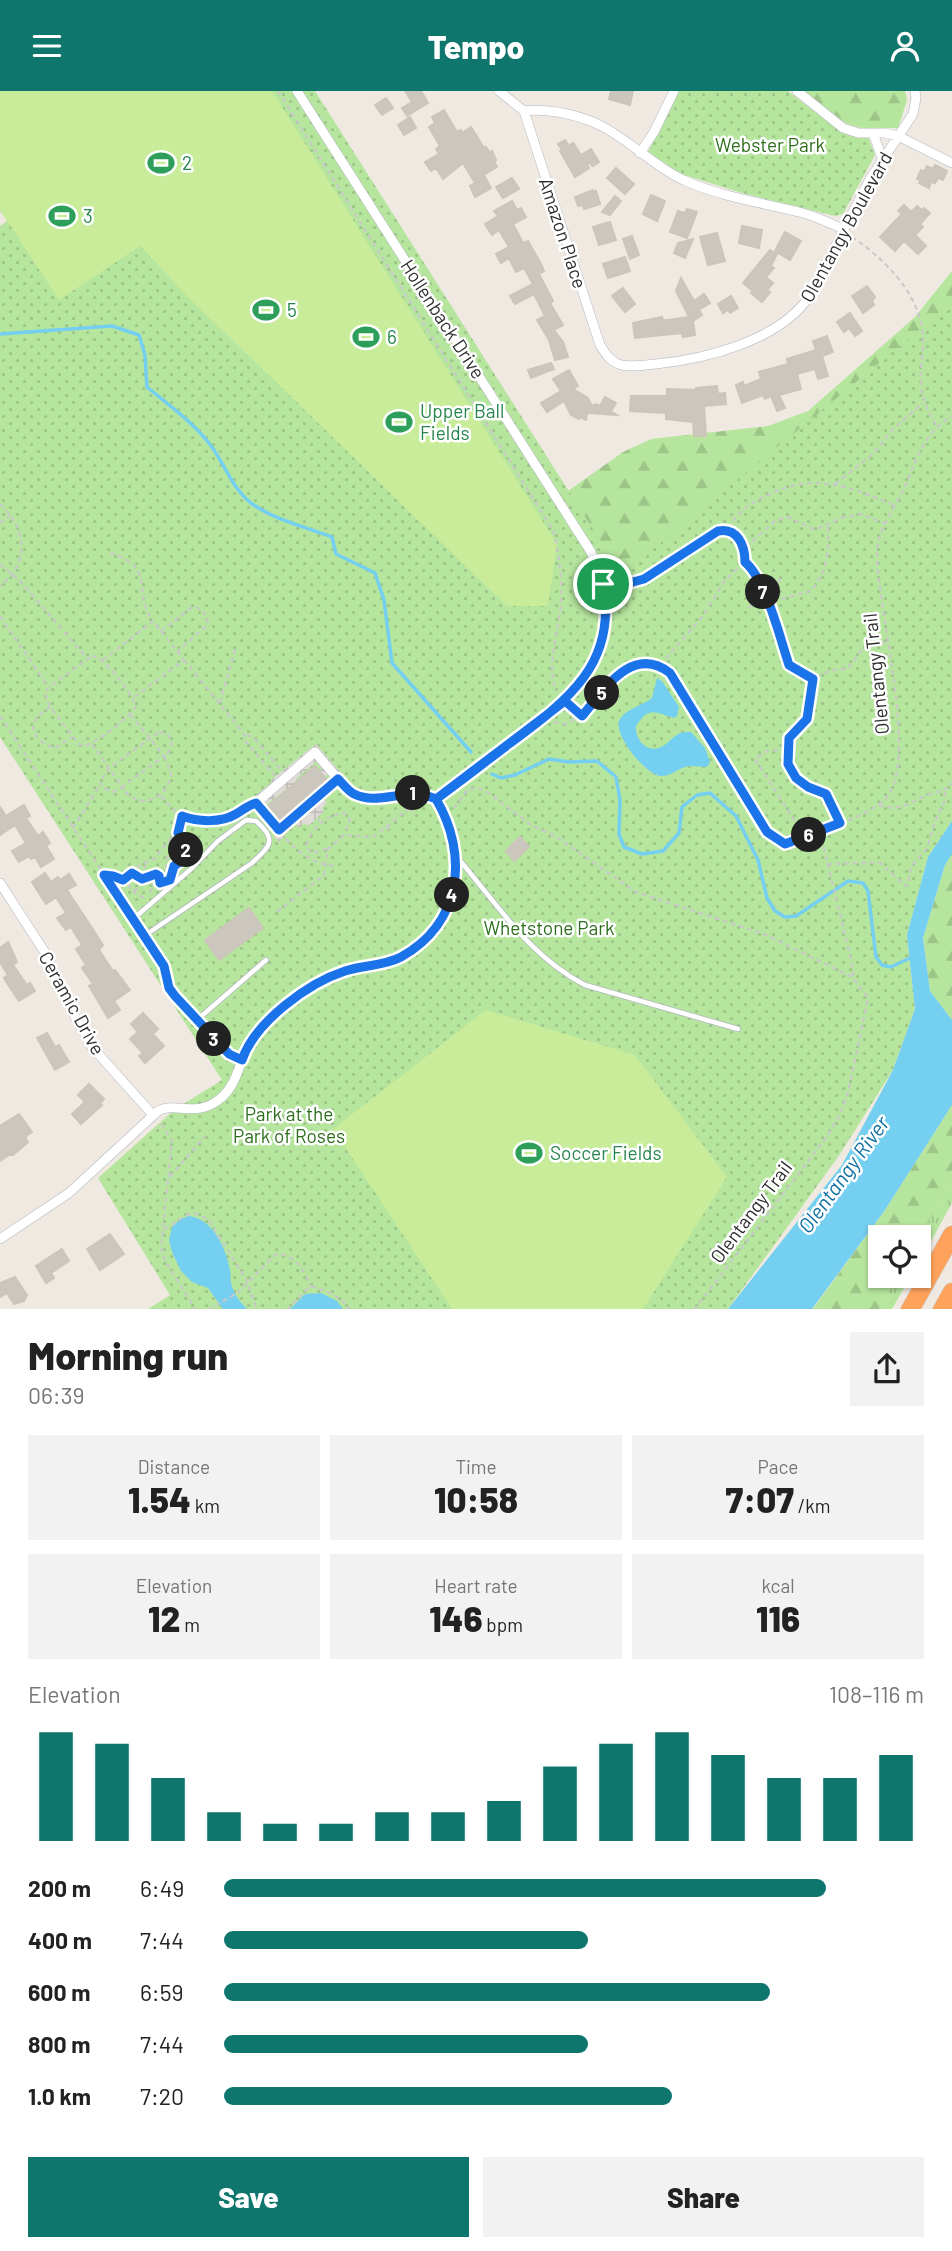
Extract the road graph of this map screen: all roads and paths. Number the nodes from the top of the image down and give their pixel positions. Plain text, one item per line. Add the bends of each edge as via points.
1 (278, 91) edge
2 (297, 91) edge
3 (499, 91) edge
4 (674, 91) edge
5 (797, 91) edge
6 (915, 91) edge
7 (524, 111) junction
8 (873, 133) junction
9 (898, 136) junction
10 (640, 153) junction
11 (882, 158) junction
12 (952, 163) edge
13 (843, 230) junction
14 (634, 366) joint
15 (924, 403) junction
16 (952, 416) edge
17 (937, 427) junction
18 (834, 485) junction
19 (0, 504) edge
20 (897, 506) junction
21 (11, 515) junction
22 (0, 523) edge
23 (886, 524) junction
24 (828, 525) junction
25 (727, 529) junction
26 (745, 548) junction
27 (110, 553) dead end
28 (745, 562) junction
29 (0, 563) edge
30 (13, 573) junction
31 (781, 578) dead end
32 (603, 584) junction
33 (0, 586) edge
34 (764, 594) junction
35 (768, 602) junction
36 (748, 607) dead end
37 (0, 616) edge
38 (153, 621) junction
39 (160, 631) junction
40 (887, 642) junction
41 (235, 649) dead end
42 (177, 651) junction
43 (87, 658) junction
44 (103, 660) junction
45 (184, 660) junction
46 (660, 665) junction
47 (813, 679) junction
48 (49, 687) junction
49 (133, 699) junction
50 (565, 701) junction
51 (220, 704) junction
52 (50, 707) junction
53 (131, 714) junction
54 (0, 716) edge
55 (582, 716) junction
56 (549, 720) dead end
57 (246, 735) junction
58 (73, 737) junction
59 (149, 738) junction
60 (92, 744) junction
61 (787, 749) junction
62 (164, 756) junction
63 (109, 768) junction
64 (283, 779) junction
65 (338, 779) junction
66 (952, 783) edge
67 (100, 784) junction
68 (122, 787) junction
69 (470, 789) dead end
70 (945, 791) junction
71 (426, 795) junction
72 (160, 796) junction
73 (436, 799) junction
74 (256, 803) junction
75 (878, 804) junction
76 (409, 808) junction
77 (415, 815) dead end
78 (182, 816) junction
79 (317, 818) dead end
80 (321, 822) junction
81 (840, 823) junction
82 (386, 826) junction
83 (73, 828) junction
84 (279, 830) junction
85 (820, 832) junction
86 (178, 833) junction
87 (391, 833) dead end
88 (344, 835) junction
89 (805, 837) junction
90 (337, 841) junction
91 (190, 847) junction
92 (164, 848) junction
93 (342, 848) dead end
94 (328, 849) junction
95 (184, 851) junction
96 (169, 852) junction
97 (457, 856) junction
98 (184, 859) junction
99 (145, 863) junction
100 (827, 864) junction
101 (326, 866) junction
102 (335, 866) dead end
103 (184, 868) dead end
104 (132, 873) junction
105 (104, 875) junction
106 (173, 875) junction
107 (178, 875) dead end
108 (142, 879) junction
109 (126, 880) junction
110 (170, 880) dead end
111 (0, 883) edge
112 (160, 883) junction
113 (166, 883) dead end
114 (311, 886) junction
115 (134, 892) junction
116 (316, 892) dead end
117 (288, 904) junction
118 (293, 909) dead end
119 (277, 912) dead end
120 (133, 919) joint
121 (144, 936) joint
122 (266, 960) dead end
123 (853, 978) junction
124 (197, 1020) junction
125 (737, 1029) dead end
126 (242, 1060) junction
127 (153, 1115) junction
128 (205, 1136) dead end
129 (168, 1179) junction
130 (163, 1230) junction
131 (952, 1235) edge
132 (1, 1236) edge
133 (248, 1284) junction
134 (310, 1286) junction
135 (952, 1292) edge
136 (195, 1309) edge
137 (209, 1309) edge
138 (257, 1309) edge
139 (288, 1309) edge
140 (349, 1309) edge
141 (695, 1309) edge
142 (911, 1309) edge
143 (943, 1309) edge

1 - 50 path via 553,530 560,561 561,602 553,670 555,687
2 - 32 street, Hollenback Drive via 580,534
3 - 7 street
4 - 10 street
5 - 8 street via 843,128
6 - 9 street, Olentangy Boulevard via 913,114
7 - 10 street via 588,120
7 - 14 street, Amazon Place via 600,345 614,361
8 - 9 street
8 - 11 street
9 - 11 street, Olentangy Boulevard
9 - 12 street
10 - 13 street via 686,181 740,200 804,213
11 - 13 street, Olentangy Boulevard
13 - 14 street, Olentangy Boulevard via 809,297 791,316 716,354
13 - 15 path via 885,263 916,311 923,335 920,372
15 - 17 path
15 - 18 path
16 - 17 path, Olentangy Trail
17 - 20 path, Olentangy Trail via 923,442
18 - 20 path
18 - 25 path via 800,483 773,492 740,511
19 - 21 path
20 - 23 path, Olentangy Trail
21 - 22 path
21 - 30 path via 22,549
23 - 24 path via 861,514
23 - 40 path, Olentangy Trail via 877,550
24 - 26 path via 813,529 788,517 775,521
24 - 35 path via 821,580 808,592
25 - 26 path
25 - 32 path via 644,579
26 - 28 path
27 - 38 path via 137,569 144,604
28 - 34 path
28 - 46 path via 725,580 702,617
29 - 30 path
30 - 33 path
30 - 43 path
31 - 34 path
32 - 50 street, Hollenback Drive via 606,614 600,650
34 - 35 path
35 - 36 path
35 - 47 path via 789,665
37 - 48 path
38 - 39 path
38 - 44 path
39 - 42 path
39 - 42 path via 191,608 204,612 206,627
40 - 47 path via 863,649 847,669 831,670
40 - 75 path, Olentangy Trail via 897,706 898,762 890,792
41 - 51 path
42 - 45 path
43 - 44 path
43 - 48 path
44 - 49 path
45 - 49 path
45 - 51 path
46 - 55 path via 638,663 618,675
46 - 89 path via 670,673 767,832 785,844
47 - 61 path via 807,719 789,738
48 - 52 path via 44,696
49 - 53 path via 136,706
50 - 55 path
50 - 73 street
51 - 57 path
52 - 58 path
52 - 58 path via 37,718 37,737 55,748
53 - 59 path
53 - 60 path
54 - 83 path
55 - 56 path via 565,724
57 - 64 path via 253,737
57 - 64 path via 246,742
58 - 60 path via 83,746
59 - 62 path
59 - 62 path via 159,732 168,735 172,747
59 - 63 path
60 - 63 path
61 - 81 path via 796,778 826,794
61 - 89 path via 767,751 755,759
62 - 68 path
62 - 72 path via 171,773
63 - 67 path
63 - 68 path
64 - 65 street via 315,752
64 - 74 street
65 - 71 path via 353,794 365,797
65 - 84 street
66 - 70 path
67 - 68 path via 110,791
67 - 83 path
68 - 72 path via 134,799
69 - 123 path via 486,791 636,892 764,934
70 - 75 path via 901,808
70 - 100 path via 927,848 911,867 908,884 880,863
71 - 73 path
71 - 76 path
72 - 78 path
73 - 97 street via 447,817
74 - 78 path via 233,816 216,819
74 - 84 street
75 - 81 path
76 - 77 path
76 - 82 path
78 - 86 path
79 - 80 path
80 - 88 path via 344,813 350,821
80 - 94 path via 306,846 312,853
81 - 85 path
82 - 87 path
82 - 88 path via 370,837
83 - 105 path
84 - 101 path via 307,857
85 - 89 path
85 - 100 path, Olentangy Trail
86 - 91 path
86 - 92 path
88 - 90 path
90 - 93 path
90 - 94 path
91 - 95 path
91 - 98 path via 193,856
92 - 96 path
92 - 99 path
94 - 101 path
95 - 96 path
95 - 98 path
96 - 106 path via 166,867
97 - 125 lane via 532,948 565,975 585,985
97 - 126 street via 453,892 427,937 398,958 342,972 309,989 264,1024
98 - 103 path
98 - 106 path via 174,866
99 - 104 path
99 - 108 path
100 - 123 path, Olentangy Trail
101 - 102 path
101 - 114 path via 324,875
104 - 108 path
104 - 109 path
105 - 109 path
105 - 120 path
106 - 107 path
106 - 110 path
108 - 112 path via 156,874
108 - 115 path
109 - 115 path
111 - 127 street, Ceramic Drive via 44,951 86,1038
112 - 113 path
112 - 115 path via 153,884 146,898
114 - 116 path
114 - 117 path
117 - 118 path
117 - 119 path
120 - 121 lane via 246,820 256,821 269,834 267,850 252,863
121 - 124 path via 164,966 169,988
122 - 124 lane
123 - 141 path, Olentangy Trail via 867,997 867,1006 840,1114
124 - 126 lane via 229,1054
126 - 127 street via 232,1087 215,1103 192,1110 165,1107
127 - 129 path via 172,1141
127 - 132 street via 80,1184
128 - 129 path
129 - 130 path
130 - 133 path via 185,1214 203,1216
130 - 136 path via 160,1247 165,1261
131 - 142 highway
133 - 134 path via 270,1259 281,1254 293,1258
133 - 137 path
133 - 138 path
134 - 139 path
134 - 140 path via 329,1291
135 - 143 highway

